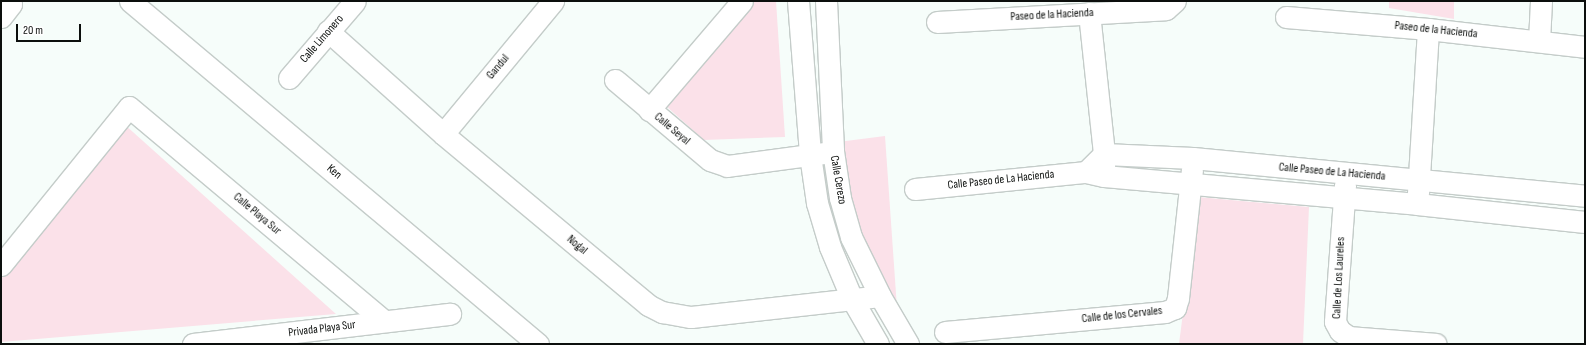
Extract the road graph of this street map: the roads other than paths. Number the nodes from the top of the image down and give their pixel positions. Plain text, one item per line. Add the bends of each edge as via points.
1 (7, 1) edge
2 (130, 1) edge
3 (355, 1) edge
4 (554, 1) edge
5 (742, 1) edge
6 (798, 1) edge
7 (826, 1) edge
8 (1541, 1) edge
9 (1171, 5) edge
10 (982, 10) edge
11 (1318, 10) edge
12 (1089, 13) junction
13 (1286, 16) dead end
14 (1, 17) edge
15 (937, 22) dead end
16 (1428, 29) junction
17 (328, 32) junction
18 (1539, 41) junction
19 (1585, 47) edge
20 (289, 78) dead end
21 (615, 80) dead end
22 (649, 110) junction
23 (443, 134) junction
24 (833, 151) junction
25 (1104, 154) junction
26 (810, 156) junction
27 (1193, 158) junction
28 (1095, 174) junction
29 (1346, 174) junction
30 (1418, 178) junction
31 (1191, 184) junction
32 (915, 189) dead end
33 (1584, 196) edge
34 (1344, 198) junction
35 (1417, 204) junction
36 (1583, 221) edge
37 (1, 265) edge
38 (880, 296) junction
39 (852, 299) junction
40 (450, 314) dead end
41 (384, 321) junction
42 (945, 332) dead end
43 (193, 344) edge
44 (538, 344) edge
45 (878, 344) edge
46 (908, 344) edge
47 (1436, 344) edge

1 - 14 street via 11,4
2 - 44 street, Ken
3 - 17 street, Calle Limonero
4 - 23 street, Gandul
5 - 22 street, Calle Seyal
6 - 26 street, Calle Cerezo
7 - 24 street, Calle Cerezo
8 - 18 street
9 - 12 street, Paseo de la Hacienda
10 - 12 street, Paseo de la Hacienda
10 - 15 street, Paseo de la Hacienda
11 - 13 street, Paseo de la Hacienda
11 - 16 street, Paseo de la Hacienda
12 - 25 street
16 - 18 street, Paseo de la Hacienda
16 - 30 street
17 - 20 street, Calle Limonero
17 - 23 street, Nogal
18 - 19 street, Paseo de la Hacienda
21 - 22 street
22 - 26 street, Calle Seyal via 710,160 727,166
23 - 39 street, Nogal via 648,305 662,312 691,318
24 - 26 street, Calle Seyal
24 - 38 street, Calle Cerezo via 840,198 851,237
25 - 27 street, Calle Paseo de La Hacienda
25 - 28 street
26 - 39 street, Calle Cerezo via 817,203 830,246
27 - 29 street, Calle Paseo de La Hacienda
27 - 31 street
28 - 31 street, Calle Paseo de La Hacienda
28 - 32 street, Calle Paseo de La Hacienda
29 - 30 street, Calle Paseo de La Hacienda
29 - 34 street, Calle de Los Laureles
30 - 33 street, Calle Paseo de La Hacienda
30 - 35 street
31 - 34 street, Calle Paseo de La Hacienda
31 - 42 street, Calle de los Cervales via 1175,308 1165,312
33 - 36 street
34 - 35 street, Calle Paseo de La Hacienda
34 - 47 street, Calle de Los Laureles via 1335,322 1340,332 1349,337
35 - 36 street, Calle Paseo de La Hacienda
37 - 41 street, Calle Playa Sur via 129,107
38 - 39 street, Nogal
38 - 46 street, Calle Cerezo
39 - 45 street, Calle Cerezo
40 - 41 street, Privada Playa Sur
41 - 43 street, Privada Playa Sur

